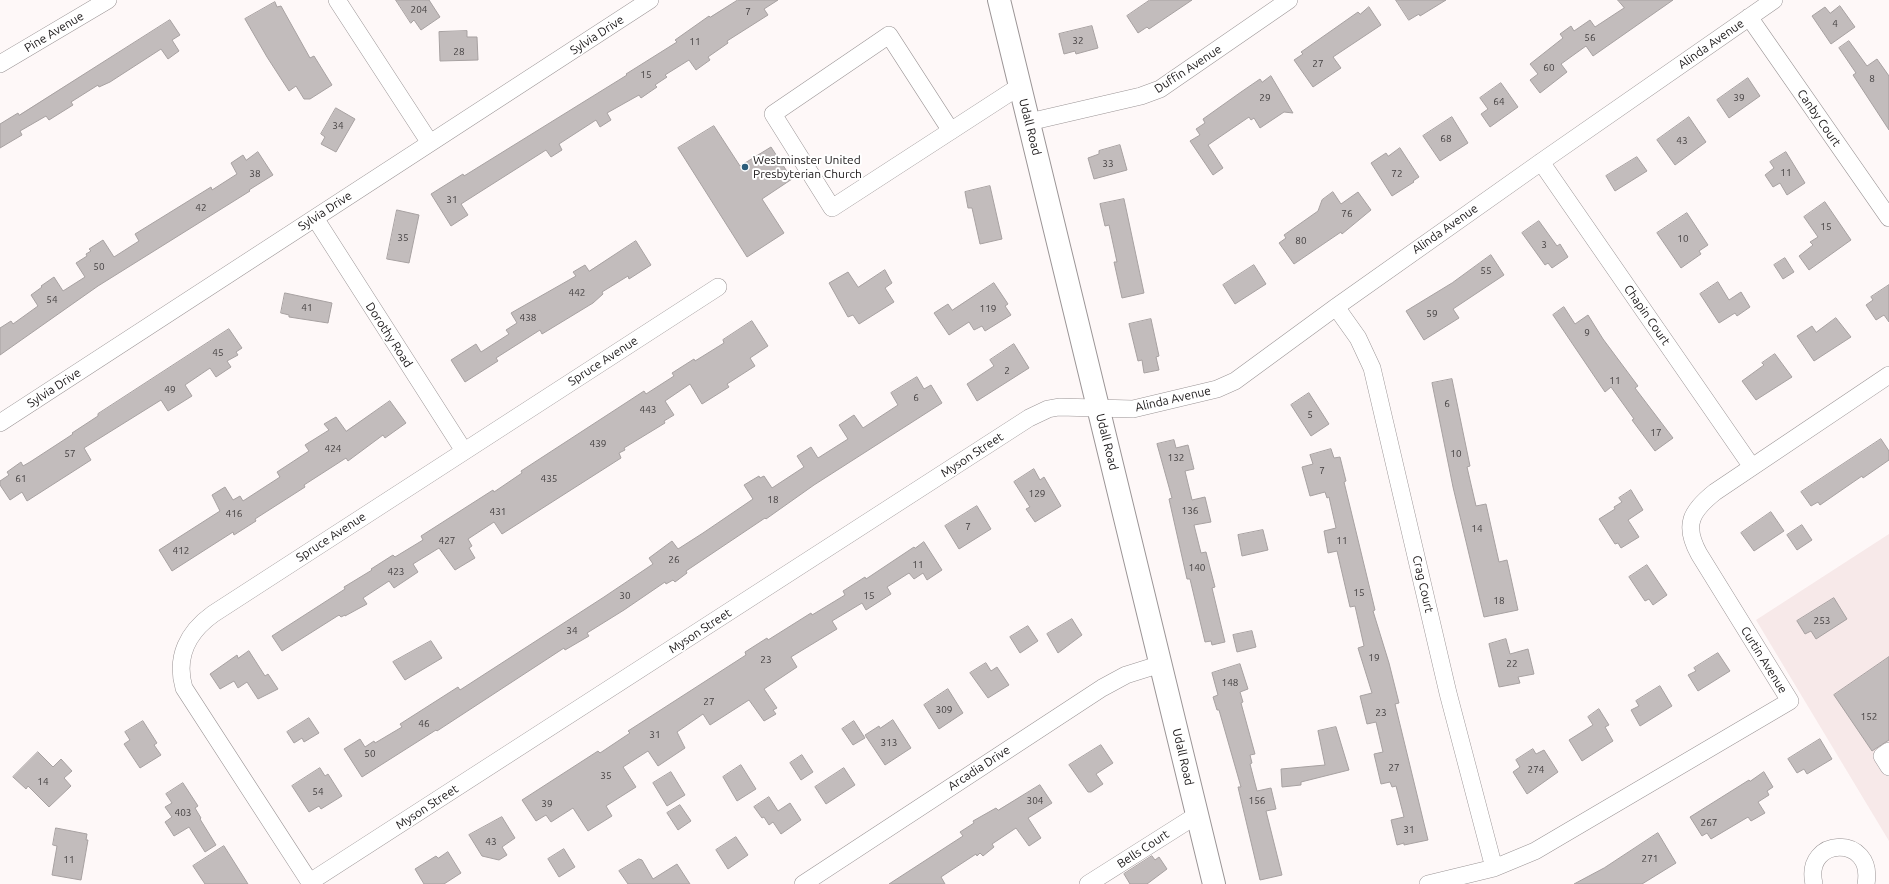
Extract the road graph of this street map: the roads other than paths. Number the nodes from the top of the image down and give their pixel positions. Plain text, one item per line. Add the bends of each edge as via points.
1 (108, 0) edge
2 (337, 0) edge
3 (650, 0) edge
4 (999, 0) edge
5 (1289, 0) edge
6 (1774, 0) edge
7 (1749, 17) junction
8 (0, 64) edge
9 (1020, 86) junction
10 (1029, 122) junction
11 (951, 131) junction
12 (430, 143) junction
13 (1541, 162) junction
14 (315, 218) junction
15 (1889, 218) edge
16 (718, 287) dead end
17 (1336, 307) junction
18 (1889, 375) edge
19 (1098, 408) junction
20 (0, 423) edge
21 (464, 451) junction
22 (1752, 467) junction
23 (1161, 664) junction
24 (1889, 751) edge
25 (1889, 767) edge
26 (1197, 815) junction
27 (1494, 868) junction
28 (311, 883) edge
29 (803, 884) edge
30 (1088, 884) edge
31 (1214, 884) edge
32 (1428, 884) edge
33 (1814, 884) edge
34 (1866, 884) edge

1 - 8 street, Pine Avenue
2 - 12 street
3 - 12 street, Sylvia Drive
4 - 9 main road, Udall Road
5 - 10 street, Duffin Avenue via 1160,89 1141,96
6 - 7 street, Alinda Avenue
7 - 13 street, Alinda Avenue
7 - 15 street, Canby Court
9 - 10 main road, Udall Road
9 - 11 street
10 - 19 main road, Udall Road
11 - 11 street via 832,208 773,114 889,35
12 - 14 street, Sylvia Drive
13 - 17 street, Alinda Avenue
13 - 22 street, Chapin Court
14 - 20 street, Sylvia Drive
14 - 21 street, Dorothy Road
16 - 21 street, Spruce Avenue
17 - 19 street, Alinda Avenue via 1226,386 1133,409
17 - 27 street, Crag Court via 1358,338 1372,368 1448,692
18 - 22 street, Curtin Avenue
19 - 23 main road, Udall Road
19 - 28 street, Myson Street via 1059,407 1029,418
21 - 28 street, Spruce Avenue via 206,620 192,634 183,650 180,670 184,688
22 - 27 street, Curtin Avenue via 1700,505 1691,519 1690,533 1699,554 1790,701 1552,842
23 - 26 main road, Udall Road
23 - 29 street, Arcadia Drive via 1126,676 1102,688
24 - 25 street via 1882,756
26 - 30 street, Bells Court
26 - 31 main road, Udall Road
27 - 32 street, Curtin Avenue
33 - 34 street via 1814,864 1820,855 1839,846 1850,848 1866,863

